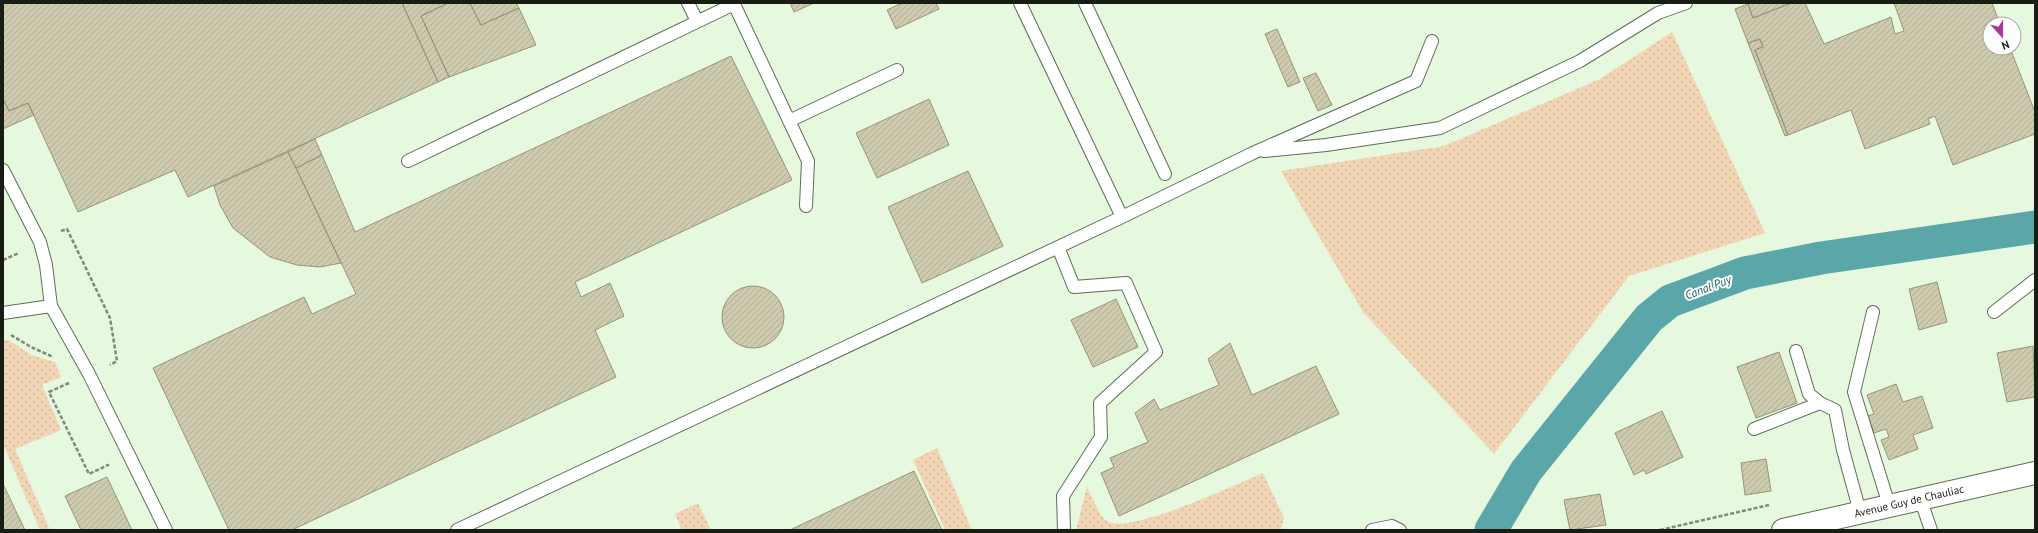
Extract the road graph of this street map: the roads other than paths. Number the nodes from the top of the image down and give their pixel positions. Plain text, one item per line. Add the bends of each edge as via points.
1 (688, 3) edge
2 (1020, 3) edge
3 (1085, 3) edge
4 (1686, 3) edge
5 (697, 21) junction
6 (1432, 41) dead end
7 (897, 70) dead end
8 (789, 121) junction
9 (1253, 152) junction
10 (408, 161) dead end
11 (3, 170) edge
12 (1164, 174) dead end
13 (806, 206) dead end
14 (1122, 218) junction
15 (1058, 247) junction
16 (2035, 280) edge
17 (51, 306) junction
18 (1873, 312) dead end
19 (1994, 312) dead end
20 (3, 313) edge
21 (1796, 351) dead end
22 (1820, 403) junction
23 (1754, 429) dead end
24 (2035, 473) edge
25 (1920, 498) junction
26 (1889, 506) junction
27 (1860, 512) junction
28 (1796, 529) edge
29 (166, 530) edge
30 (457, 530) edge
31 (1064, 530) edge
32 (1372, 530) edge
33 (1400, 530) edge
34 (1931, 530) edge

1 - 5 lane
2 - 14 lane
3 - 12 lane
4 - 9 lane via 1658,13 1580,61 1440,128 1326,145
5 - 8 lane via 734,4
5 - 10 lane
6 - 9 lane via 1416,81
7 - 8 lane
8 - 13 lane via 808,161
9 - 14 lane
11 - 17 lane via 40,242 46,265
14 - 15 lane
15 - 30 lane
15 - 31 lane via 1074,286 1126,283 1156,352 1100,403 1101,437 1064,496
16 - 19 lane
17 - 20 lane
17 - 29 lane via 89,374
18 - 26 lane via 1854,392
21 - 22 lane via 1809,394
22 - 23 lane
22 - 27 lane via 1835,410
24 - 25 street, Avenue Guy de Chauliac
25 - 26 street, Avenue Guy de Chauliac
25 - 34 lane
26 - 27 street, Avenue Guy de Chauliac
27 - 28 street, Avenue Guy de Chauliac
32 - 33 lane via 1392,526

